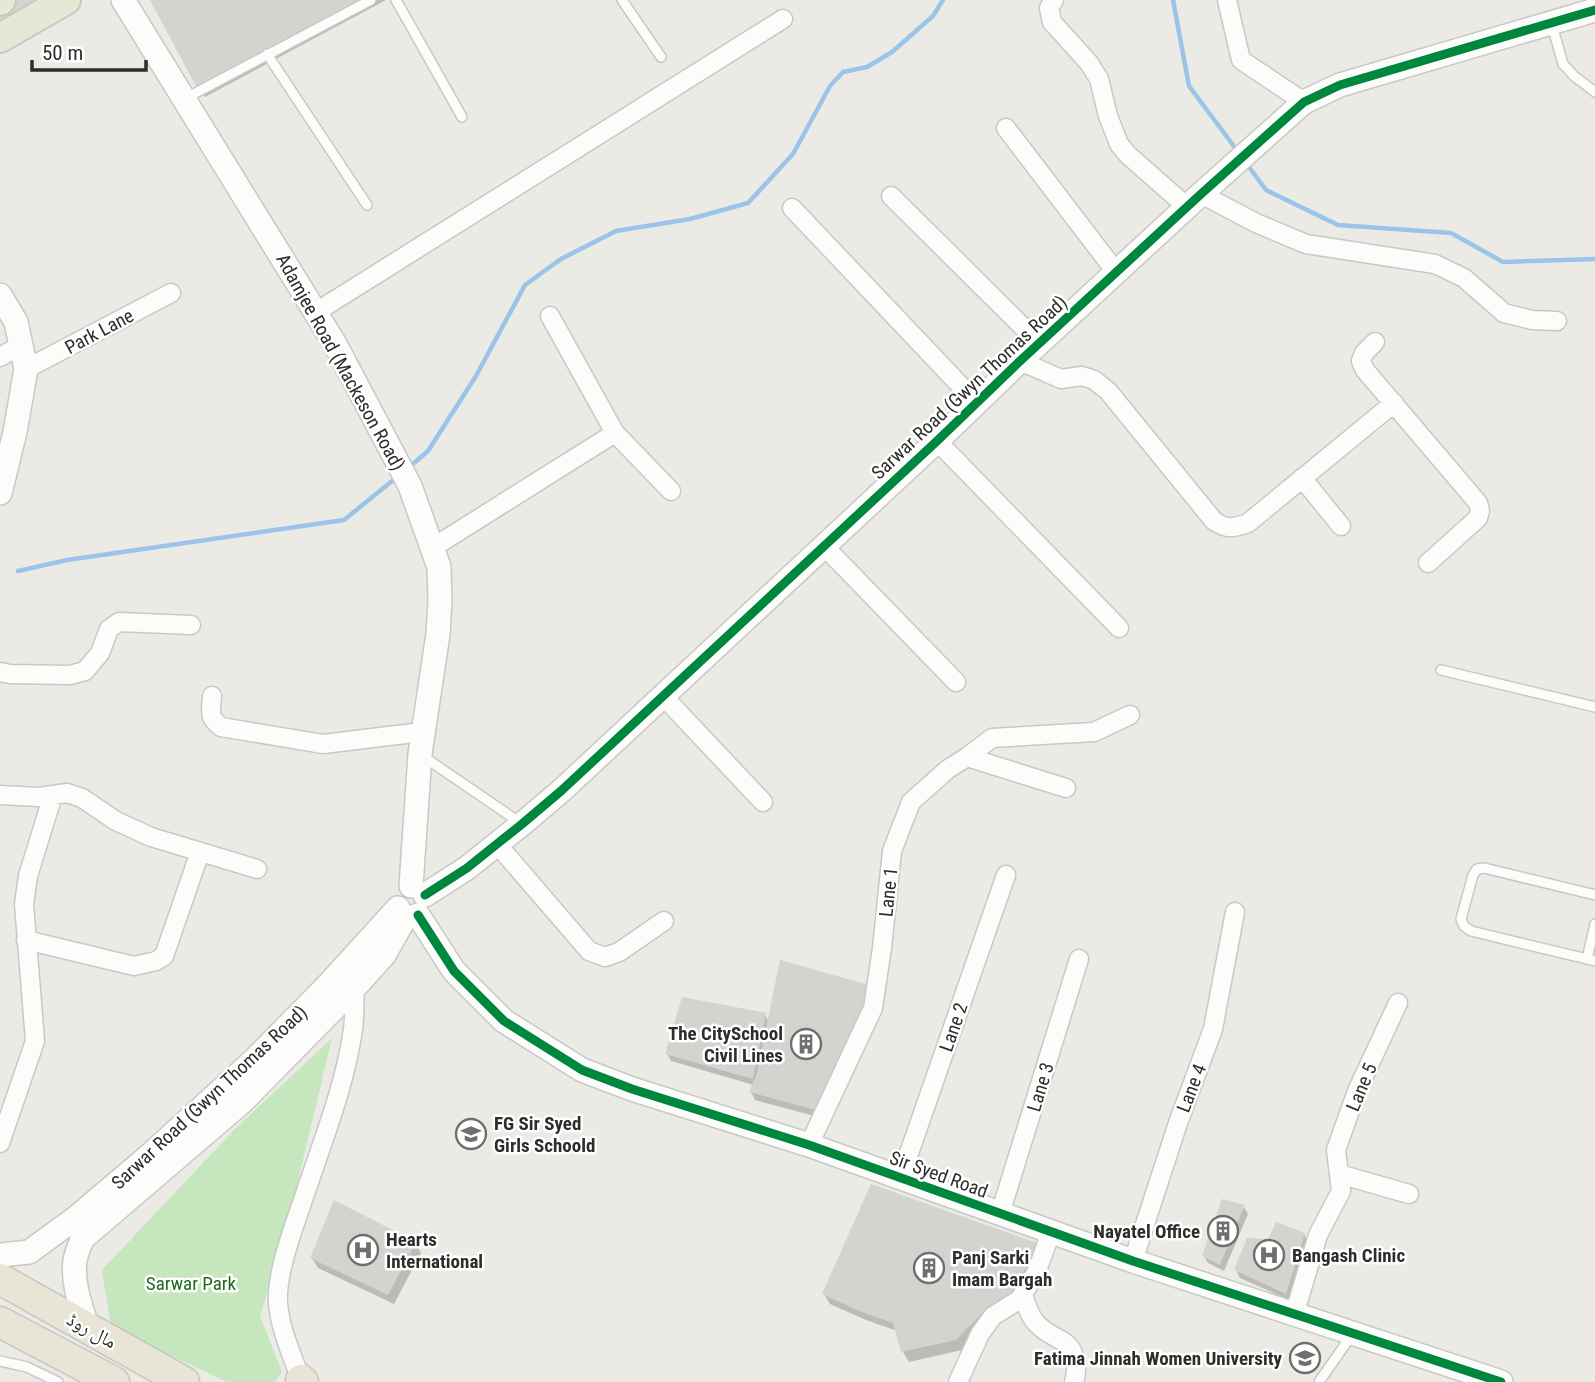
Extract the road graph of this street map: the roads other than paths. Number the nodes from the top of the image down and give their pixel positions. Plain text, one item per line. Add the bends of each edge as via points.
1 (12, 0) edge
2 (58, 0) edge
3 (66, 0) edge
4 (123, 0) edge
5 (371, 0) edge
6 (396, 0) edge
7 (622, 0) edge
8 (1054, 0) edge
9 (1227, 0) edge
10 (0, 6) edge
11 (1595, 10) edge
12 (783, 19) dead end
13 (1551, 23) junction
14 (0, 36) edge
15 (267, 54) junction
16 (661, 57) dead end
17 (1595, 92) edge
18 (184, 99) junction
19 (1304, 102) junction
20 (462, 117) dead end
21 (1006, 128) dead end
22 (891, 196) dead end
23 (1194, 200) junction
24 (367, 205) dead end
25 (792, 208) dead end
26 (1116, 272) junction
27 (171, 293) dead end
28 (0, 295) edge
29 (316, 312) junction
30 (550, 316) dead end
31 (1557, 321) dead end
32 (1375, 342) dead end
33 (1039, 343) junction
34 (21, 345) junction
35 (0, 357) edge
36 (1020, 361) junction
37 (26, 369) junction
38 (976, 403) junction
39 (1394, 403) junction
40 (615, 433) junction
41 (937, 441) junction
42 (1302, 478) junction
43 (671, 491) dead end
44 (0, 493) edge
45 (1341, 526) dead end
46 (824, 546) junction
47 (432, 548) junction
48 (1428, 563) dead end
49 (191, 625) dead end
50 (1119, 628) dead end
51 (1441, 670) dead end
52 (0, 672) edge
53 (956, 682) dead end
54 (212, 696) dead end
55 (663, 696) junction
56 (1595, 707) edge
57 (1130, 715) dead end
58 (421, 743) junction
59 (967, 757) junction
60 (1066, 788) dead end
61 (0, 795) edge
62 (53, 795) junction
63 (763, 802) dead end
64 (522, 824) junction
65 (497, 844) junction
66 (200, 852) junction
67 (257, 869) dead end
68 (1006, 875) dead end
69 (1595, 895) edge
70 (412, 904) junction
71 (1234, 912) dead end
72 (664, 921) dead end
73 (1595, 924) edge
74 (26, 940) junction
75 (1079, 959) dead end
76 (1591, 960) edge
77 (355, 987) junction
78 (1398, 1003) dead end
79 (0, 1143) edge
80 (809, 1145) junction
81 (1339, 1174) junction
82 (900, 1179) junction
83 (1409, 1194) dead end
84 (1000, 1214) junction
85 (1051, 1232) junction
86 (0, 1255) edge
87 (1133, 1261) junction
88 (0, 1279) edge
89 (1023, 1294) junction
90 (1294, 1315) junction
91 (6, 1325) edge
92 (87, 1328) junction
93 (1352, 1334) junction
94 (0, 1361) edge
95 (1478, 1378) edge
96 (302, 1381) edge
97 (58, 1382) edge
98 (114, 1382) edge
99 (184, 1382) edge
100 (958, 1382) edge
101 (1074, 1382) edge
102 (1319, 1382) edge
103 (1501, 1382) edge

1 - 10 lane
2 - 14 lane
3 - 14 main road
4 - 18 street, Adamjee Road (Mackeson Road)
5 - 15 lane
6 - 20 lane
7 - 16 lane
8 - 23 street via 1049,8 1052,22 1099,79 1119,144
9 - 19 street via 1241,60
11 - 13 street, Sarwar Road (Gwyn Thomas Road)
12 - 29 street
13 - 17 lane via 1563,64
13 - 19 street, Sarwar Road (Gwyn Thomas Road) via 1340,85
15 - 18 lane
15 - 24 lane
18 - 29 street, Adamjee Road (Mackeson Road)
19 - 23 street, Sarwar Road (Gwyn Thomas Road)
21 - 26 street
22 - 33 street
23 - 26 street, Sarwar Road (Gwyn Thomas Road)
23 - 31 street via 1306,244 1435,264 1464,278 1504,313
25 - 38 street
26 - 33 street, Sarwar Road (Gwyn Thomas Road)
27 - 37 street, Park Lane
28 - 34 street via 16,322
29 - 47 street, Adamjee Road (Mackeson Road) via 410,486
30 - 40 street
32 - 39 street via 1361,361
33 - 36 street, Sarwar Road (Gwyn Thomas Road)
34 - 35 street
34 - 37 street
36 - 38 street, Sarwar Road (Gwyn Thomas Road)
36 - 42 street via 1061,379 1082,376 1094,380 1108,391 1223,527 1248,523
37 - 44 street
38 - 41 street, Sarwar Road (Gwyn Thomas Road)
39 - 42 street
39 - 48 street via 1480,511 1478,518
40 - 43 street
40 - 47 street
41 - 46 street, Sarwar Road (Gwyn Thomas Road)
41 - 50 street
42 - 45 street
46 - 53 street
46 - 55 street, Sarwar Road (Gwyn Thomas Road)
47 - 58 street, Adamjee Road (Mackeson Road) via 439,568 440,601
49 - 52 street via 119,622 109,629 100,653 85,670 70,675
51 - 56 lane
54 - 58 street via 213,721 221,727 323,744
55 - 63 street
55 - 64 street, Sarwar Road (Gwyn Thomas Road)
57 - 59 street, Lane 1 via 1094,732 992,738
58 - 64 lane
58 - 70 street, Adamjee Road (Mackeson Road)
59 - 60 street
59 - 80 street, Lane 1 via 911,802 892,851 873,1009
61 - 62 street
62 - 66 street via 82,798 116,821
62 - 74 street via 28,876
64 - 65 street, Sarwar Road (Gwyn Thomas Road)
65 - 70 street, Sarwar Road (Gwyn Thomas Road)
65 - 72 street via 589,951 605,957 619,952
66 - 67 street
66 - 74 street via 164,956 156,961 134,966
68 - 82 street, Lane 2
69 - 76 lane via 1477,869 1461,919 1471,931
70 - 77 street, Sarwar Road (Gwyn Thomas Road) via 383,955
70 - 80 street, Sir Syed Road via 454,971 504,1021 582,1070
70 - 86 street, Sarwar Road (Gwyn Thomas Road) via 150,1155 29,1252
71 - 87 street, Lane 4 via 1213,1029
73 - 76 lane
74 - 79 street via 35,1041
75 - 84 street, Lane 3
77 - 92 street, Sarwar Road (Gwyn Thomas Road) via 242,1102 82,1239 75,1261
77 - 96 street via 345,1068 288,1235 280,1280 278,1302 284,1333
78 - 81 street, Lane 5 via 1340,1138 1336,1150
80 - 82 street, Sir Syed Road
81 - 83 street
81 - 90 street, Lane 5 via 1341,1191 1318,1235
82 - 84 street, Sir Syed Road
84 - 85 street, Sir Syed Road
85 - 87 street, Sir Syed Road
85 - 89 street
87 - 90 street, Sir Syed Road
88 - 92 highway, مال روڈ
89 - 100 street via 993,1316
89 - 101 street via 1034,1321 1067,1343 1075,1357
90 - 93 street, Sir Syed Road
91 - 98 highway
92 - 99 highway, مال روڈ
93 - 95 street, Sir Syed Road
93 - 102 lane
94 - 97 lane
95 - 103 street, Sir Syed Road

